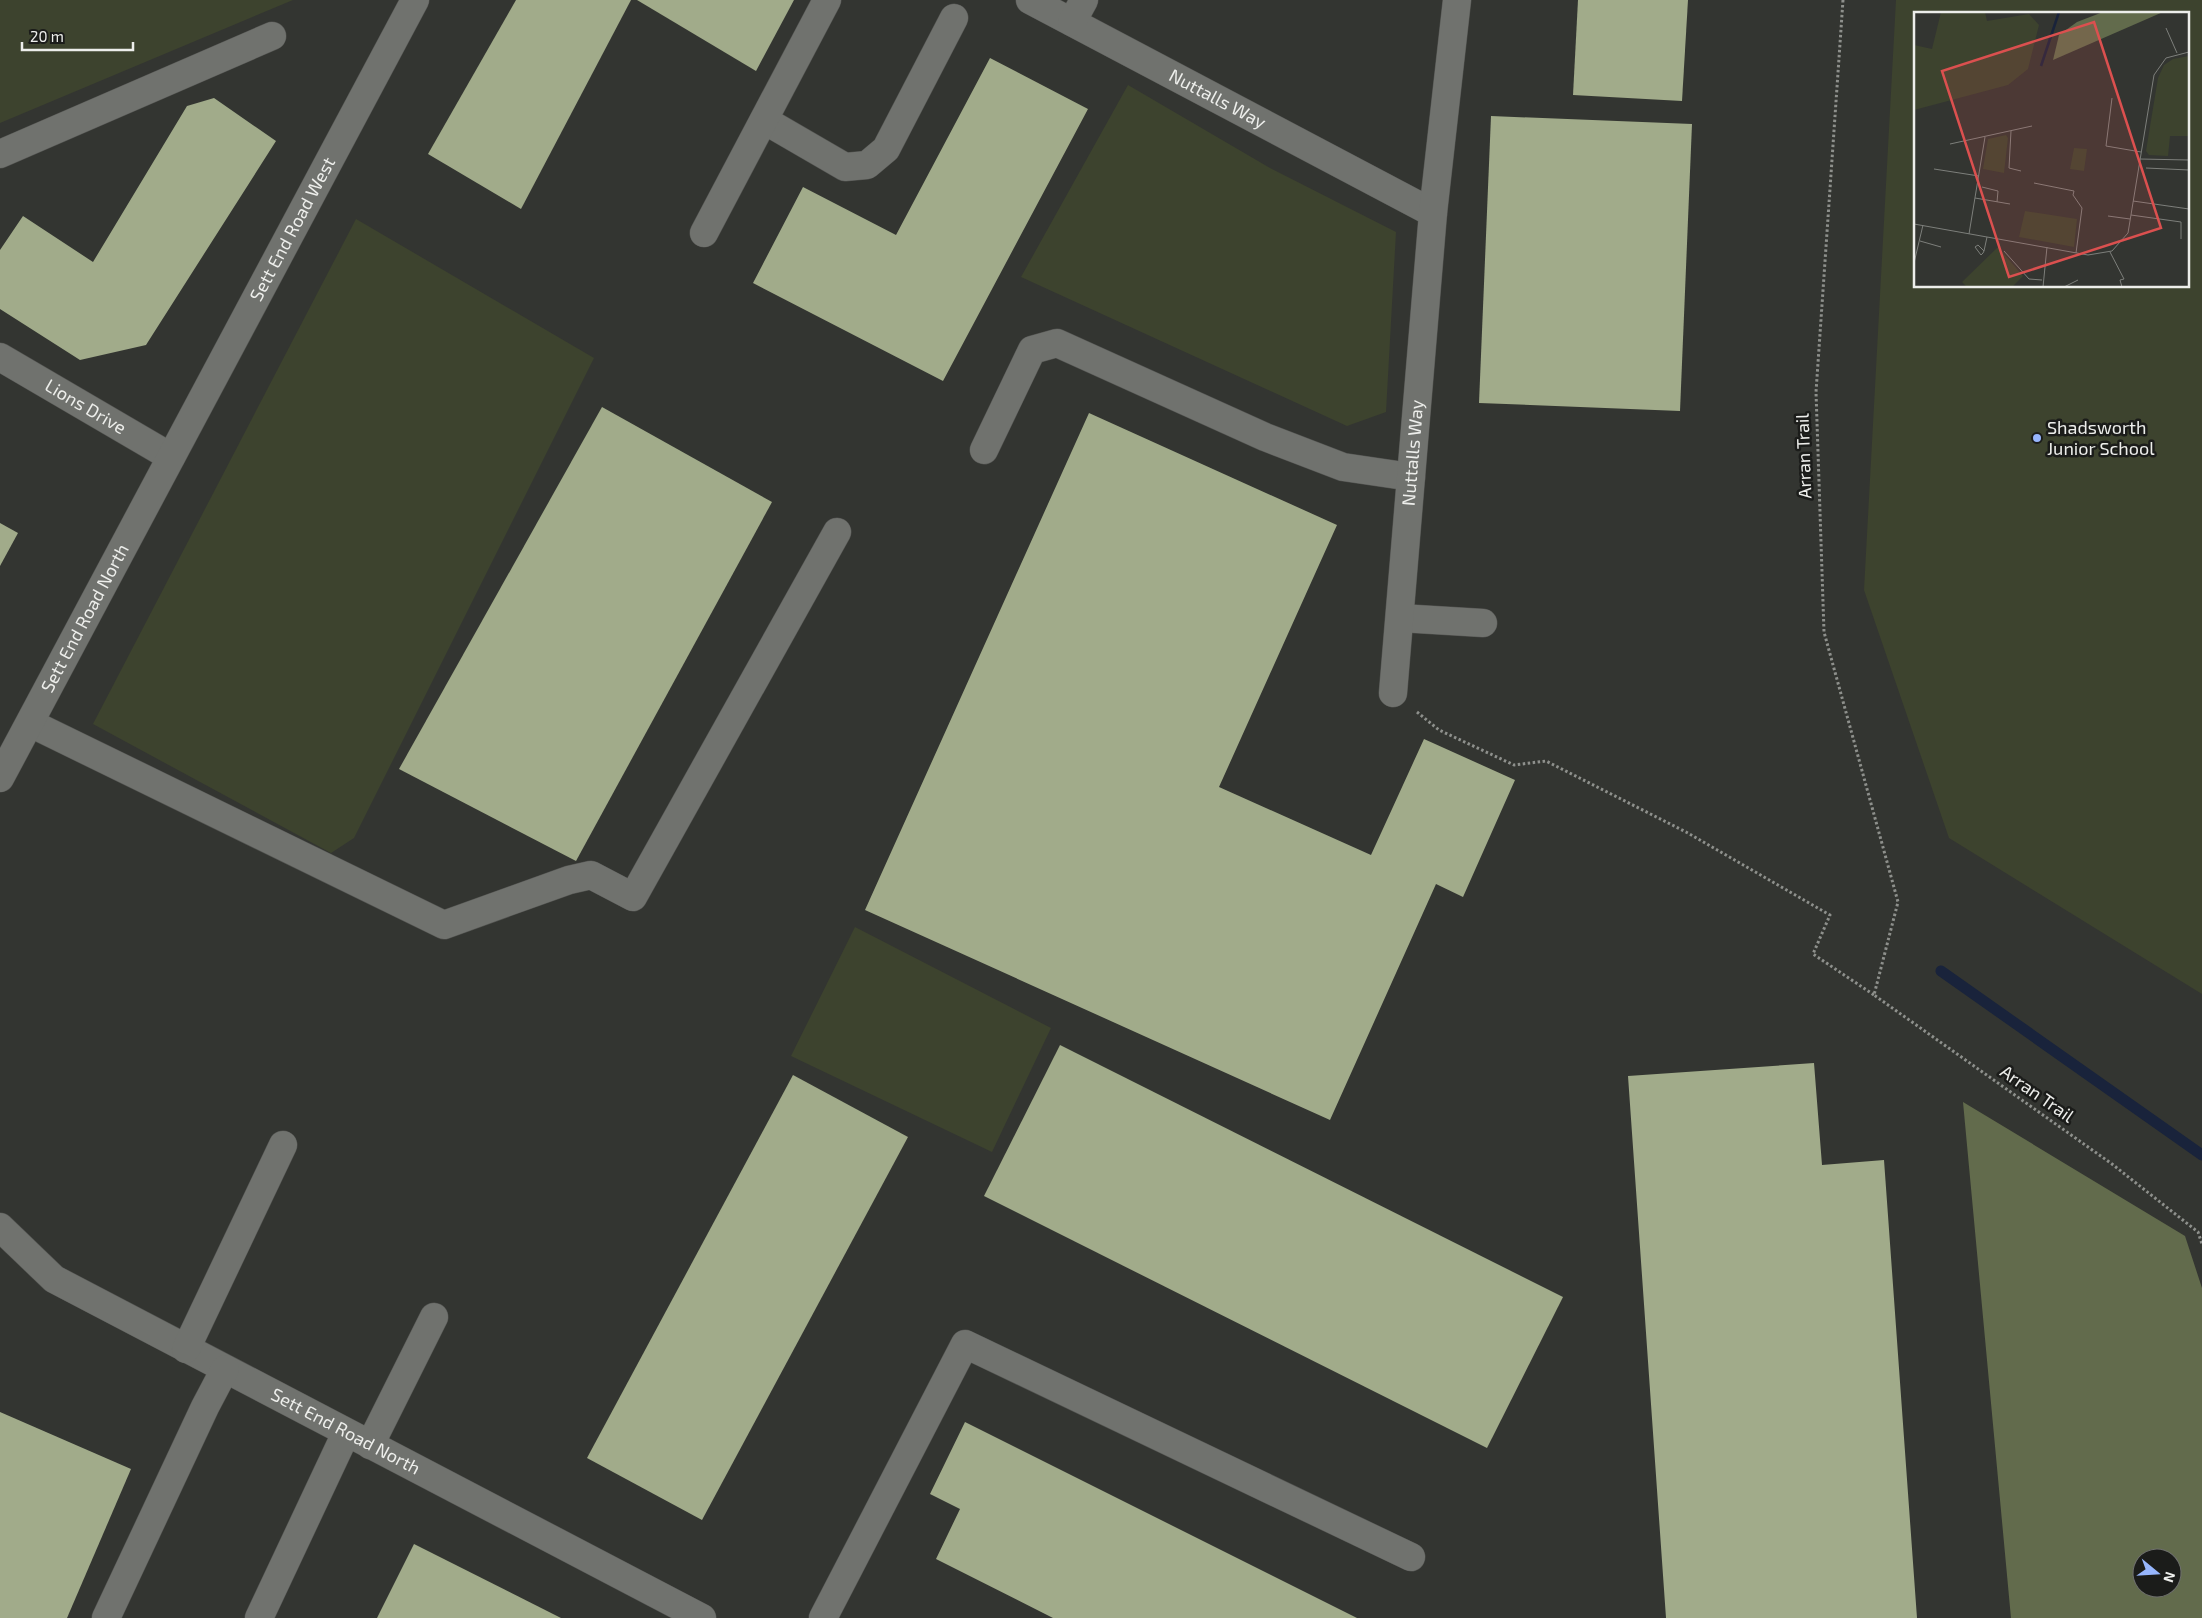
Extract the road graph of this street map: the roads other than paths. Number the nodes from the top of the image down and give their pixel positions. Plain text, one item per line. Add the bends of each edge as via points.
1 (414, 0) edge
2 (827, 0) edge
3 (1030, 0) edge
4 (1457, 0) edge
5 (1078, 11) edge
6 (954, 18) dead end
7 (272, 36) dead end
8 (764, 120) junction
9 (0, 154) edge
10 (1433, 213) junction
11 (704, 233) dead end
12 (0, 356) edge
13 (984, 450) dead end
14 (171, 457) junction
15 (1411, 477) junction
16 (837, 532) dead end
17 (1400, 618) junction
18 (1483, 623) dead end
19 (1393, 694) road end
20 (30, 723) junction
21 (0, 778) edge
22 (283, 1145) dead end
23 (0, 1227) edge
24 (434, 1317) dead end
25 (186, 1349) junction
26 (225, 1369) junction
27 (358, 1439) junction
28 (1411, 1557) dead end
29 (106, 1618) edge
30 (260, 1618) edge
31 (702, 1618) edge
32 (822, 1618) edge

1 - 14 street, Sett End Road West
2 - 8 street
3 - 5 street, Nuttalls Way
4 - 10 street, Nuttalls Way
5 - 10 street, Nuttalls Way
6 - 8 street via 886,149 867,165 844,167
7 - 9 street
8 - 11 street
10 - 15 street, Nuttalls Way
12 - 14 street, Lions Drive
13 - 15 street via 1032,350 1057,343 1265,437 1343,467
14 - 20 street, Sett End Road North
15 - 17 street, Nuttalls Way
16 - 20 street via 633,897 591,875 568,880 444,925
17 - 18 street
17 - 19 street, Nuttalls Way
20 - 21 street, Sett End Road North
22 - 25 street
23 - 25 street, Sett End Road North via 54,1279
24 - 27 street
25 - 26 street, Sett End Road North
26 - 27 street, Sett End Road North
26 - 29 street
27 - 30 street
27 - 31 street, Sett End Road North
28 - 32 street via 965,1344

